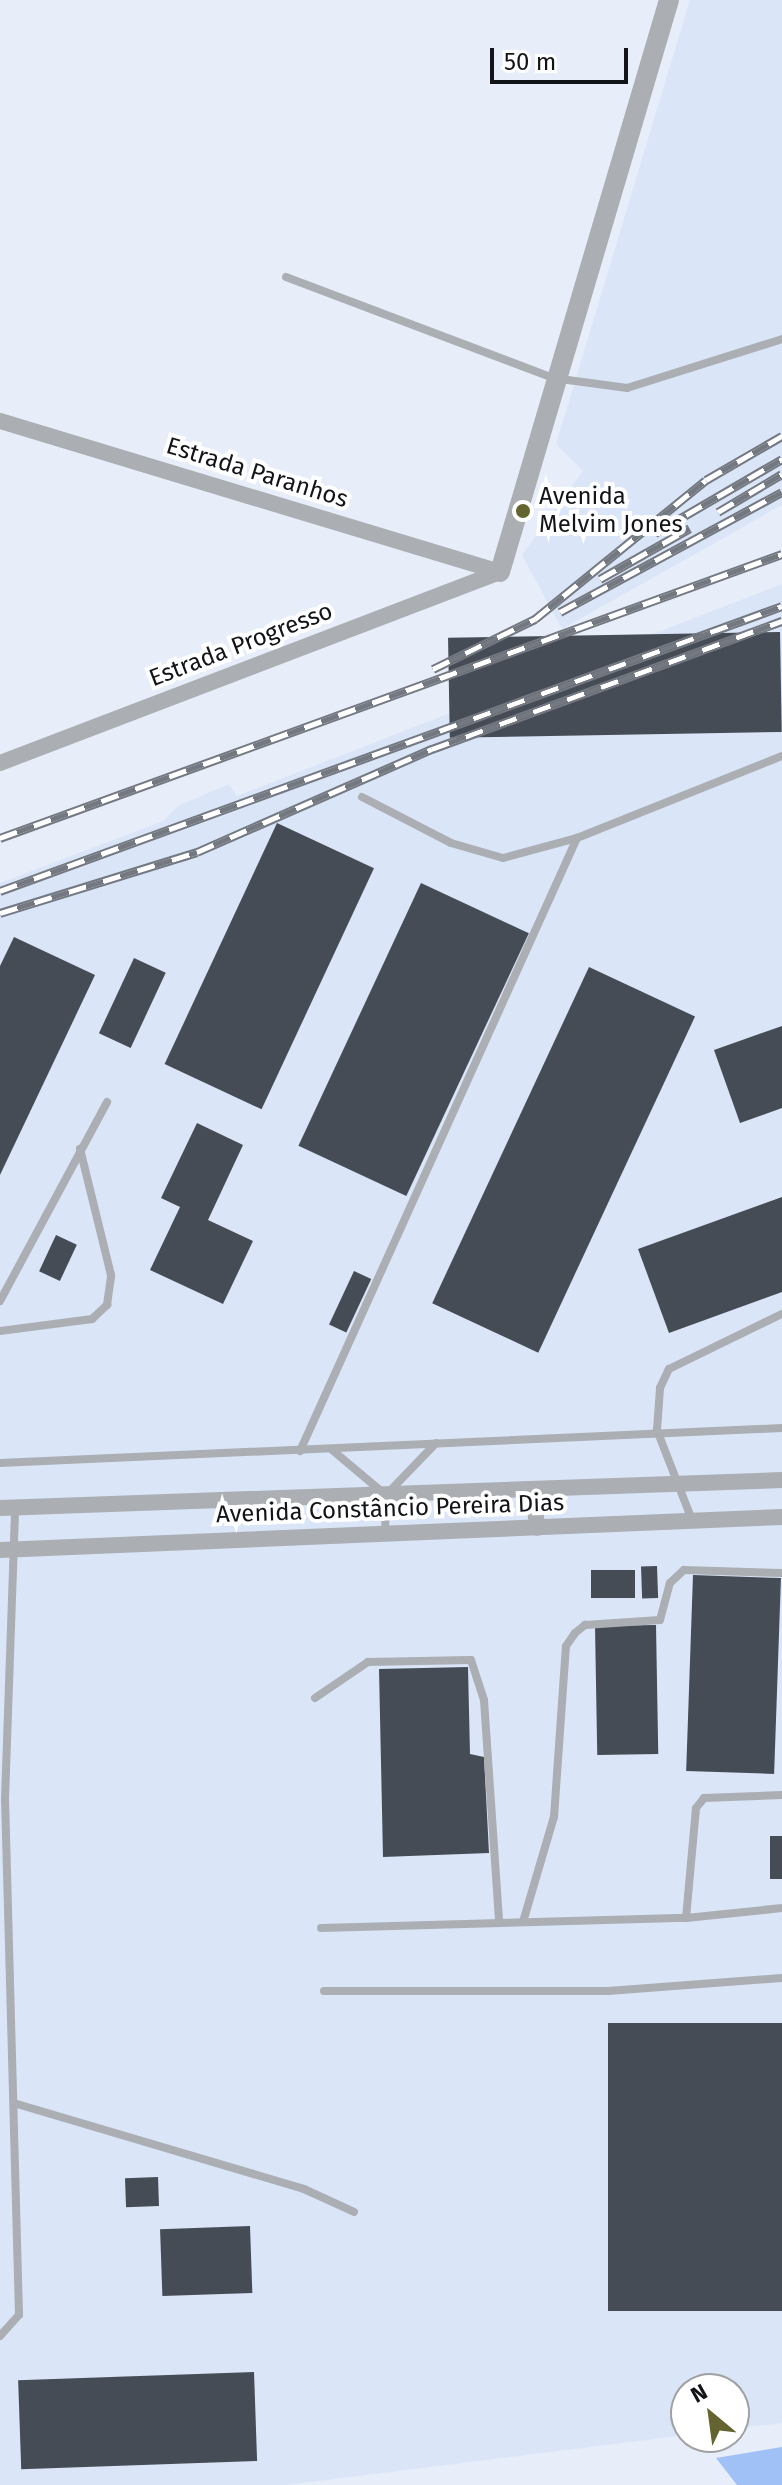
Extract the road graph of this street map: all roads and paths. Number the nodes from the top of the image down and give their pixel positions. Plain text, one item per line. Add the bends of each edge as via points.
1 (669, 0) edge
2 (286, 277) dead end
3 (782, 339) edge
4 (553, 378) junction
5 (0, 421) edge
6 (500, 572) junction
7 (782, 756) edge
8 (0, 763) edge
9 (362, 797) dead end
10 (577, 838) junction
11 (107, 1102) dead end
12 (80, 1149) junction
13 (0, 1301) edge
14 (782, 1314) edge
15 (0, 1331) edge
16 (782, 1428) edge
17 (657, 1430) junction
18 (436, 1443) junction
19 (331, 1449) junction
20 (300, 1451) junction
21 (0, 1463) edge
22 (782, 1480) edge
23 (678, 1484) junction
24 (533, 1489) junction
25 (386, 1495) junction
26 (7, 1508) edge
27 (782, 1517) edge
28 (692, 1520) junction
29 (537, 1528) junction
30 (385, 1532) junction
31 (4, 1549) edge
32 (782, 1573) edge
33 (315, 1698) dead end
34 (782, 1795) edge
35 (782, 1908) edge
36 (686, 1918) junction
37 (499, 1922) junction
38 (523, 1922) junction
39 (321, 1928) dead end
40 (782, 1978) edge
41 (324, 1991) dead end
42 (17, 2104) junction
43 (354, 2212) dead end
44 (0, 2336) edge

1 - 4 street
2 - 4 lane
3 - 4 lane via 627,388
4 - 6 street
5 - 6 street, Estrada Paranhos
6 - 8 street, Estrada Progresso
7 - 10 lane
9 - 10 lane via 451,843 503,858
10 - 20 lane
11 - 12 lane
12 - 13 lane
12 - 15 lane via 111,1275 107,1305 92,1319
14 - 17 lane via 669,1369
16 - 17 lane
17 - 18 lane
17 - 23 lane
18 - 19 lane
18 - 25 lane
19 - 20 lane
19 - 25 lane
20 - 21 lane
22 - 23 street, Avenida Constâncio Pereira Dias
23 - 24 street, Avenida Constâncio Pereira Dias
23 - 28 lane
24 - 25 street, Avenida Constâncio Pereira Dias
24 - 29 street
25 - 26 street, Avenida Constâncio Pereira Dias
25 - 30 lane
26 - 31 lane
27 - 28 street, Avenida Constâncio Pereira Dias
28 - 29 street, Avenida Constâncio Pereira Dias
29 - 30 street, Avenida Constâncio Pereira Dias
30 - 31 street, Avenida Constâncio Pereira Dias
31 - 42 lane via 5,1799
32 - 38 lane via 684,1570 670,1583 660,1620 585,1625 575,1633 566,1646 554,1817
33 - 37 lane via 368,1662 471,1660 484,1700
34 - 36 lane via 704,1798 696,1808
35 - 36 lane
36 - 38 lane
37 - 38 lane
37 - 39 lane
40 - 41 lane via 608,1991
42 - 43 lane via 304,2189
42 - 44 lane via 19,2315

